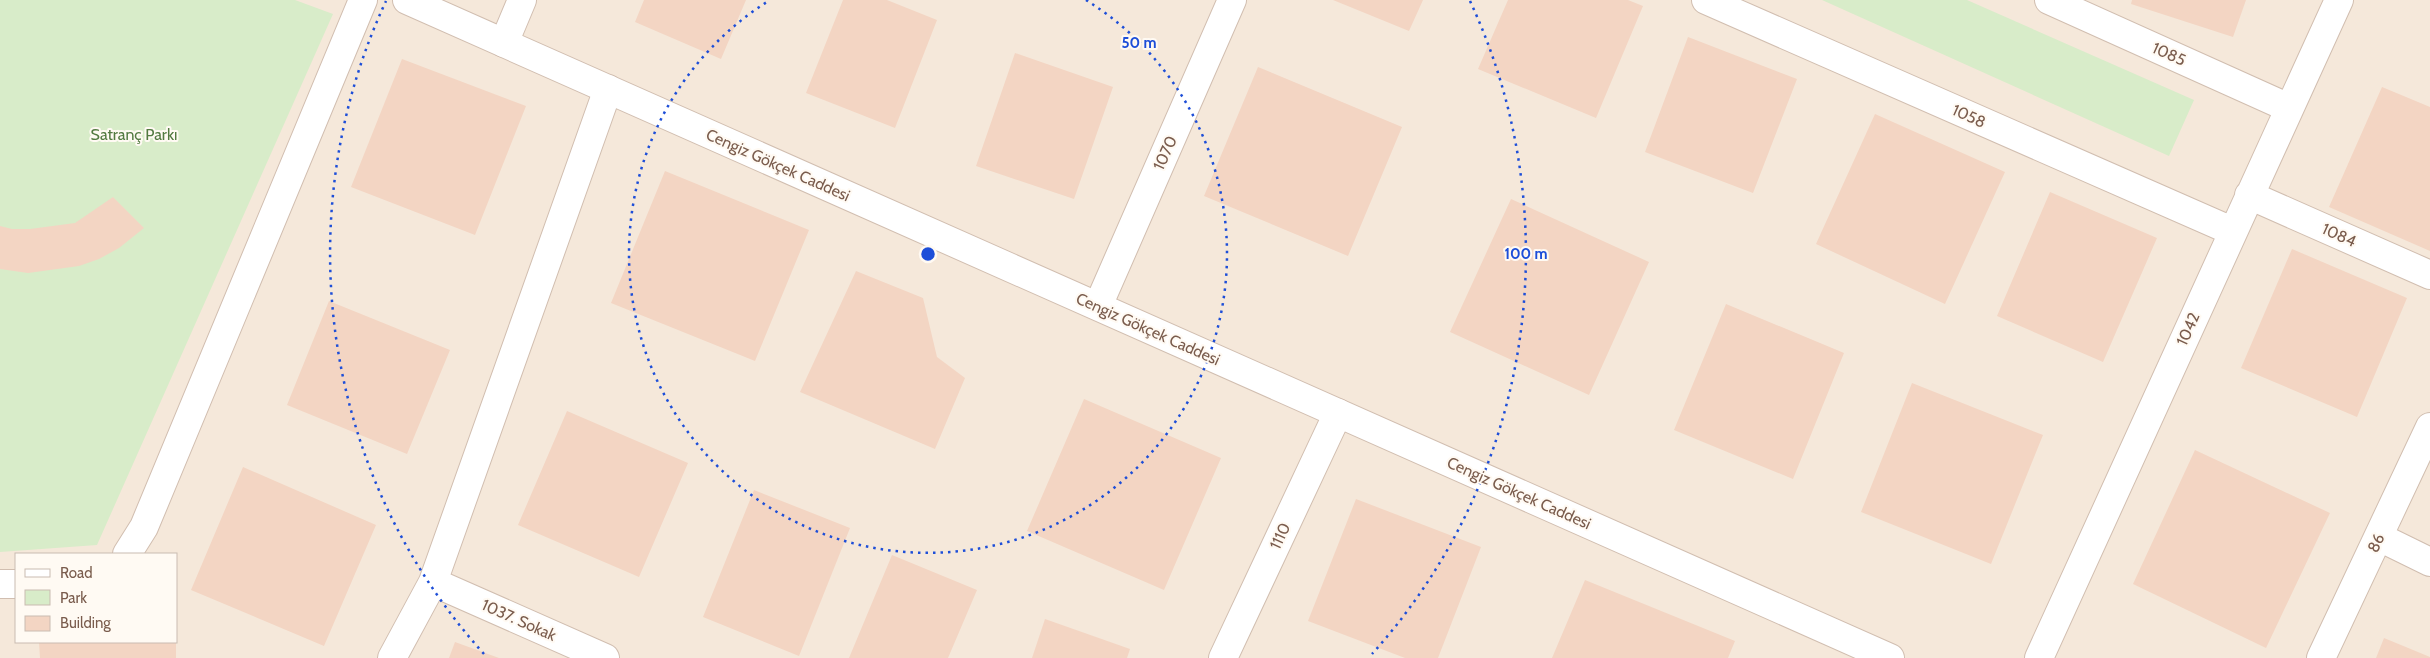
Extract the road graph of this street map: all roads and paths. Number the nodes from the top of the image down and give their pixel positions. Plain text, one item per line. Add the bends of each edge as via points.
1 (363, 0) edge
2 (407, 0) edge
3 (522, 0) edge
4 (1232, 0) edge
5 (1706, 0) edge
6 (2049, 0) edge
7 (2339, 0) edge
8 (504, 43) junction
9 (608, 89) junction
10 (2289, 108) junction
11 (2249, 195) junction
12 (2232, 231) junction
13 (2430, 275) edge
14 (1098, 306) junction
15 (1338, 413) junction
16 (2430, 427) edge
17 (2378, 537) junction
18 (128, 553) edge
19 (2430, 562) edge
20 (433, 582) junction
21 (0, 584) edge
22 (15, 584) edge
23 (392, 658) edge
24 (605, 658) edge
25 (1223, 658) edge
26 (1890, 658) edge
27 (2039, 658) edge
28 (2321, 658) edge

1 - 18 street via 144,527
2 - 8 street, Cengiz Gökçek Caddesi
3 - 8 street
4 - 14 street, 1070
5 - 12 street, 1058
6 - 10 street, 1085
7 - 10 street, 1042
8 - 9 street, Cengiz Gökçek Caddesi
9 - 14 street, Cengiz Gökçek Caddesi
9 - 20 street
10 - 11 street, 1042
11 - 12 street, 1042
11 - 13 street, 1084
12 - 27 street, 1042
14 - 15 street, Cengiz Gökçek Caddesi
15 - 25 street, 1110
15 - 26 street, Cengiz Gökçek Caddesi
16 - 17 street, 86
17 - 19 street
17 - 28 street, 86
20 - 23 street
20 - 24 street, 1037. Sokak
21 - 22 street

